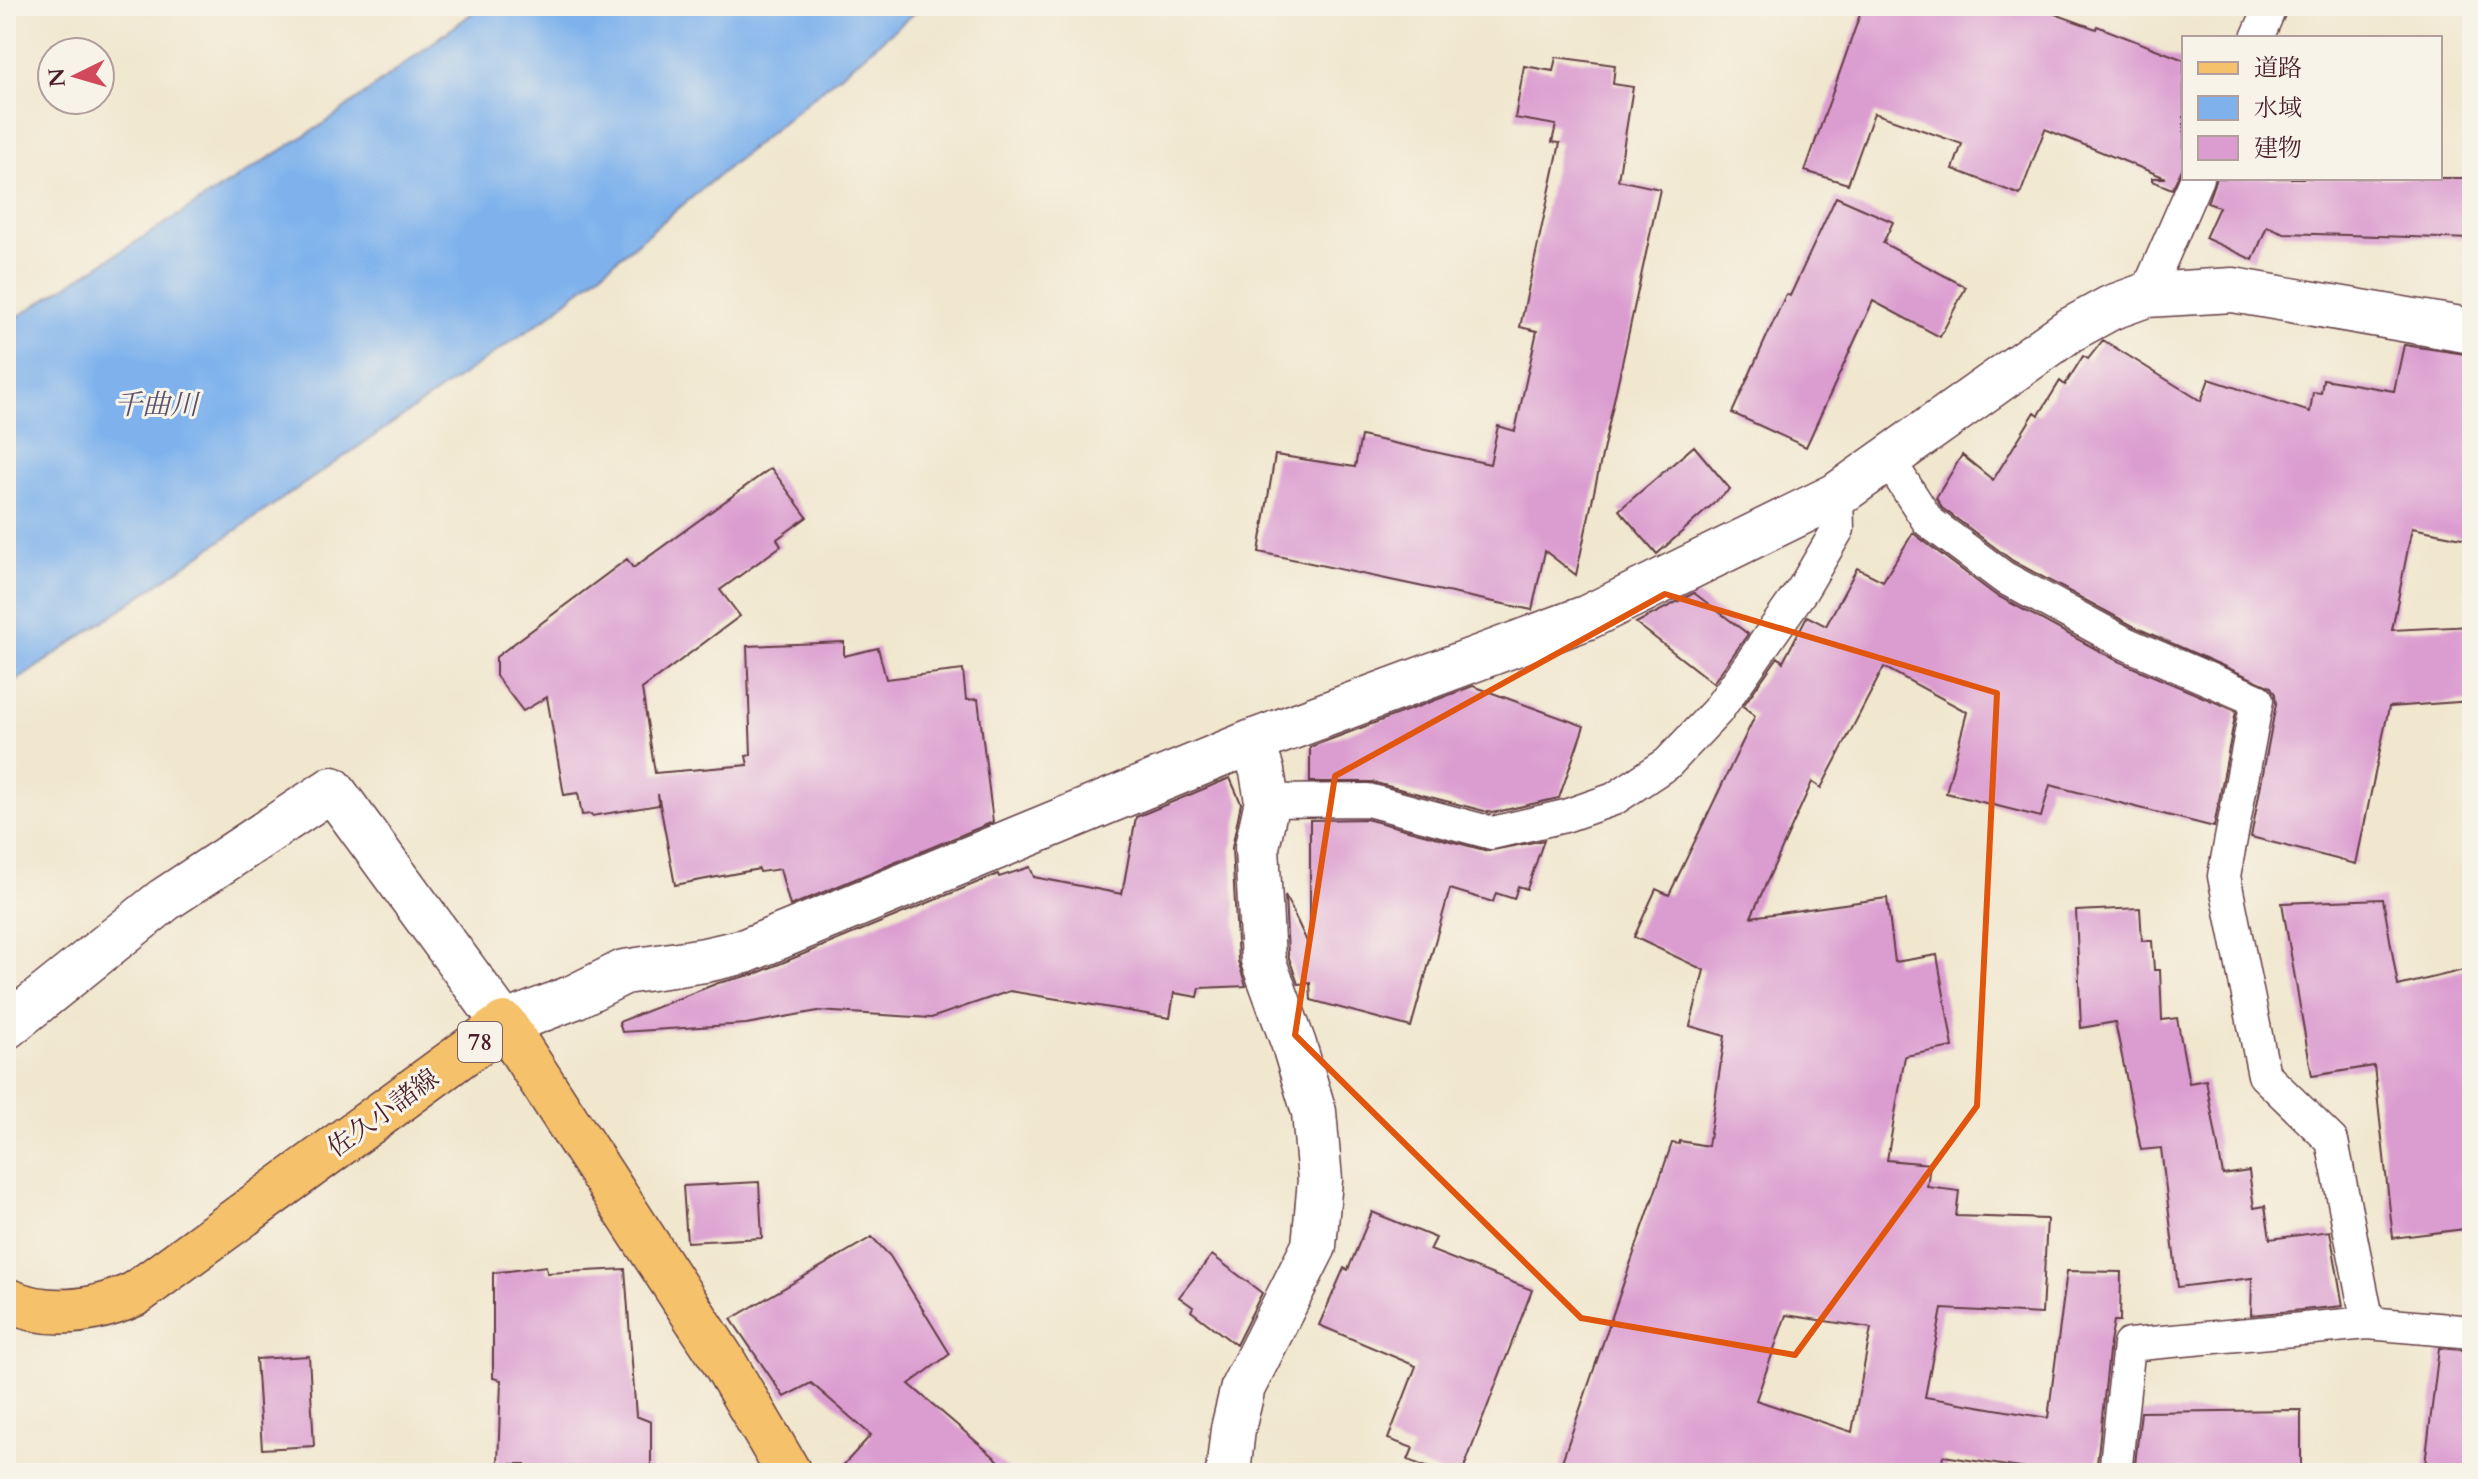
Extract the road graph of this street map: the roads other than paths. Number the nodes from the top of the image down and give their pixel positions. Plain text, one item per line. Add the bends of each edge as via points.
1 (2271, 6) edge
2 (2258, 36) edge
3 (2196, 180) edge
4 (2146, 295) junction
5 (2472, 331) edge
6 (1888, 459) junction
7 (1837, 495) junction
8 (1252, 742) junction
9 (1267, 801) junction
10 (504, 1024) junction
11 (6, 1027) edge
12 (6, 1300) edge
13 (2368, 1323) junction
14 (2472, 1332) edge
15 (789, 1473) edge
16 (1228, 1473) edge
17 (2115, 1473) edge

1 - 2 lane
3 - 4 lane
4 - 5 street via 2233,290
4 - 6 street via 2068,331
6 - 7 street
6 - 13 lane via 1928,521 2003,577 2127,644 2257,700 2224,876 2264,1075 2332,1141
7 - 8 street via 1588,617
7 - 9 lane via 1838,529 1717,711 1668,763 1614,799 1492,833 1368,800
8 - 9 street
8 - 10 street via 745,951 624,972
9 - 16 street via 1257,847 1263,960 1314,1112 1320,1180 1314,1246 1243,1387
10 - 11 street via 332,789 164,900
10 - 12 main road, 佐久小諸線 / 78 via 135,1294 108,1306 58,1312 34,1311
10 - 15 main road, 78 via 721,1357
13 - 14 lane
13 - 17 lane via 2129,1345

